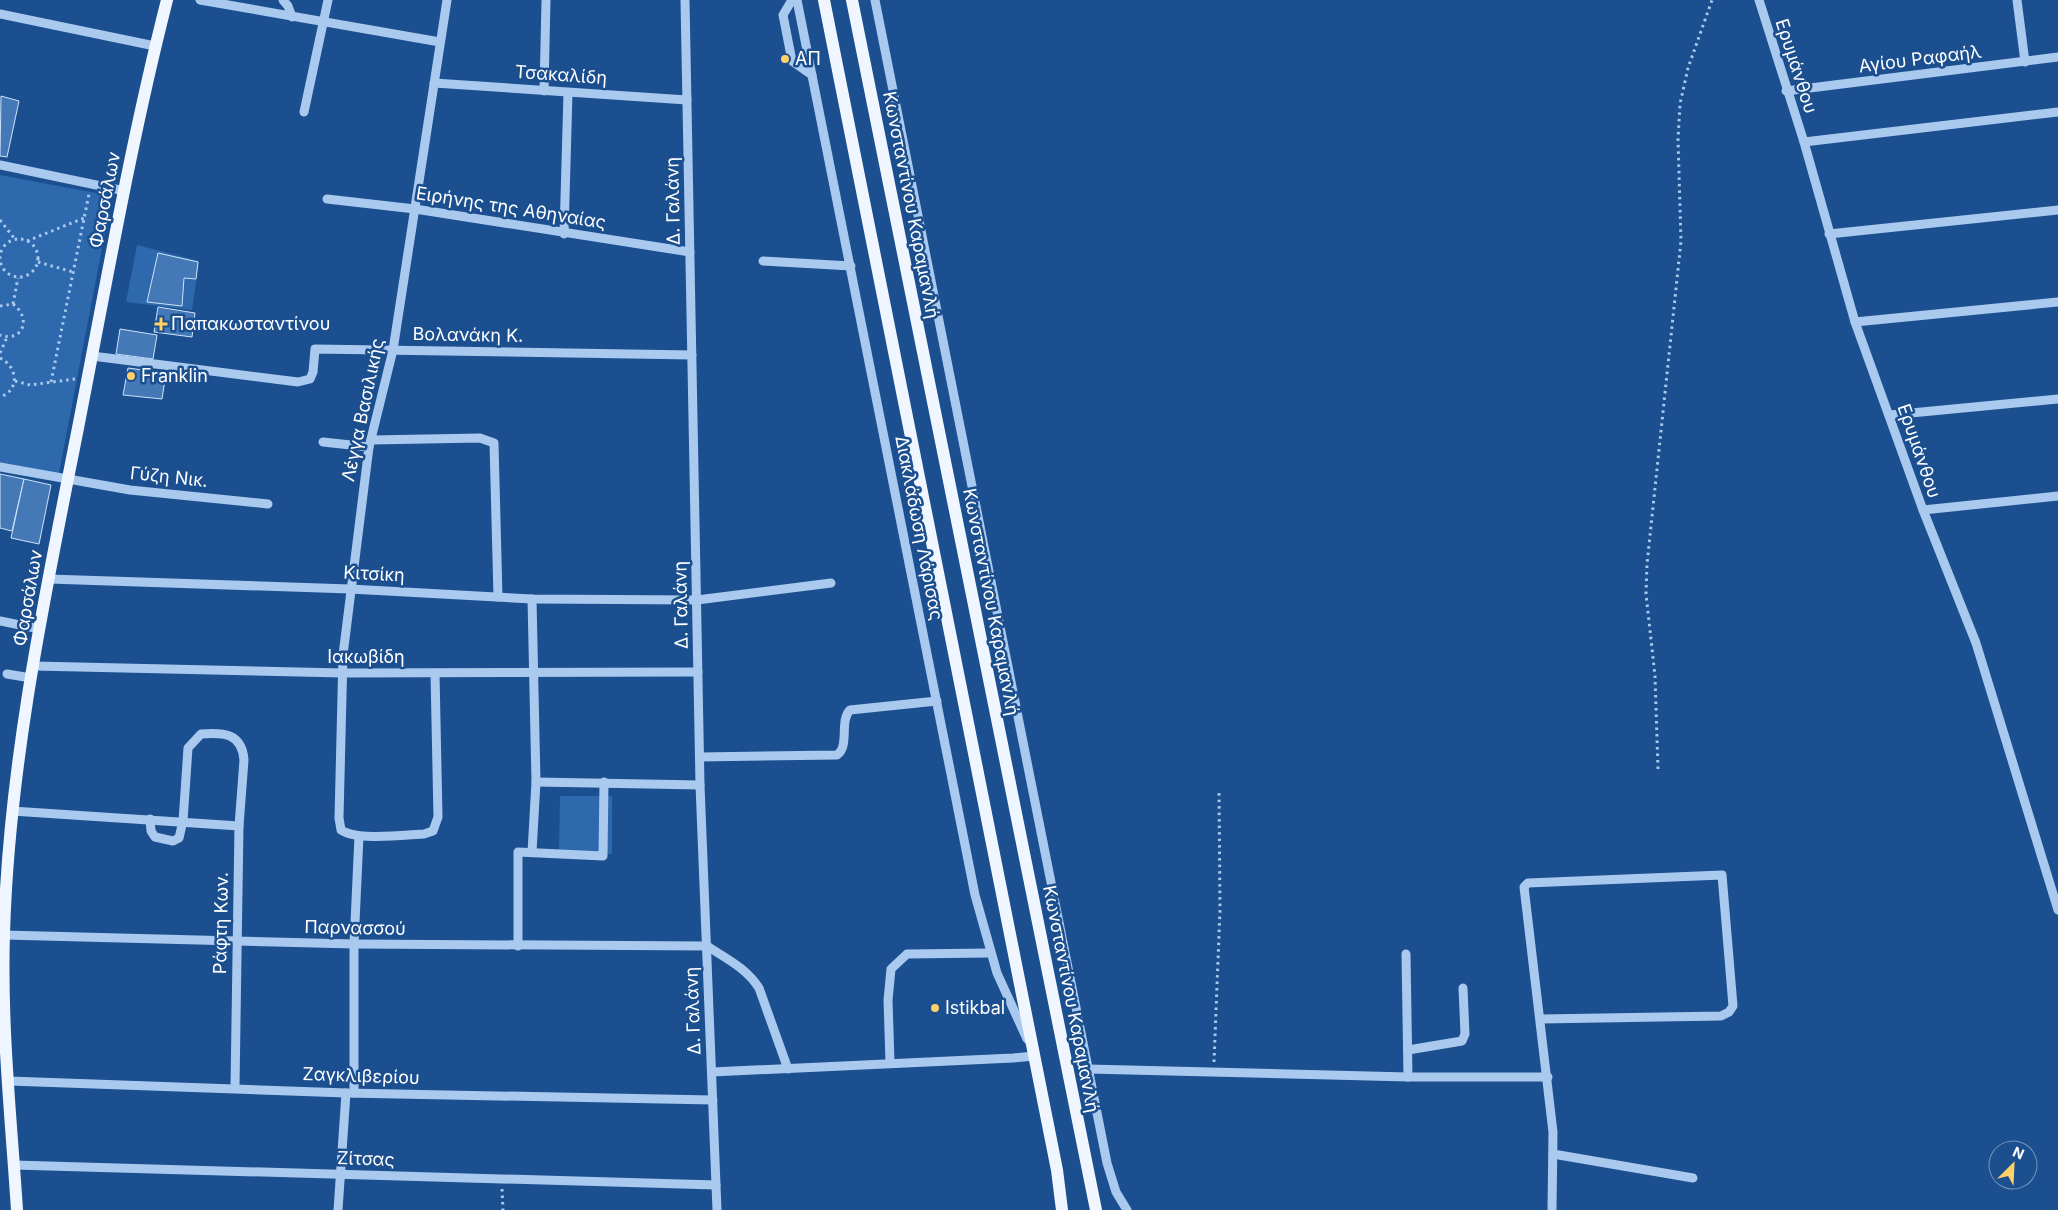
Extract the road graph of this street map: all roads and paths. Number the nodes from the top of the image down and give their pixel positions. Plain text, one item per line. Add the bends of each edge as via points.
1 (167, 0) edge
2 (200, 0) edge
3 (283, 0) edge
4 (328, 0) edge
5 (447, 0) edge
6 (546, 0) edge
7 (685, 0) edge
8 (792, 0) edge
9 (797, 0) edge
10 (824, 0) edge
11 (852, 0) edge
12 (875, 0) edge
13 (1712, 0) edge
14 (1759, 0) edge
15 (2017, 0) edge
16 (0, 14) edge
17 (292, 18) junction
18 (323, 23) junction
19 (440, 42) junction
20 (155, 46) junction
21 (2058, 57) edge
22 (2025, 62) junction
23 (812, 74) junction
24 (434, 83) junction
25 (544, 91) junction
26 (1786, 91) junction
27 (568, 92) junction
28 (687, 100) junction
29 (304, 112) dead end
30 (2058, 112) edge
31 (1804, 142) junction
32 (0, 165) edge
33 (91, 184) junction
34 (125, 191) junction
35 (327, 199) dead end
36 (416, 209) junction
37 (2058, 210) edge
38 (84, 218) junction
39 (0, 220) edge
40 (564, 234) junction
41 (1829, 234) junction
42 (14, 238) junction
43 (27, 241) junction
44 (690, 252) junction
45 (763, 260) dead end
46 (38, 262) junction
47 (851, 266) junction
48 (73, 272) junction
49 (18, 278) junction
50 (2058, 302) edge
51 (13, 304) junction
52 (0, 306) edge
53 (1855, 322) junction
54 (0, 335) edge
55 (7, 337) junction
56 (393, 350) junction
57 (0, 353) edge
58 (692, 355) junction
59 (92, 356) junction
60 (0, 358) edge
61 (88, 377) junction
62 (15, 381) junction
63 (51, 382) junction
64 (0, 397) edge
65 (2058, 399) edge
66 (1890, 415) junction
67 (323, 442) dead end
68 (370, 443) junction
69 (0, 467) edge
70 (68, 480) junction
71 (2058, 496) edge
72 (268, 504) dead end
73 (1923, 510) junction
74 (49, 579) junction
75 (831, 583) dead end
76 (350, 588) junction
77 (498, 597) junction
78 (532, 599) junction
79 (697, 600) junction
80 (0, 621) edge
81 (40, 629) junction
82 (32, 672) junction
83 (533, 672) junction
84 (698, 672) junction
85 (343, 673) junction
86 (435, 673) junction
87 (7, 674) dead end
88 (937, 701) junction
89 (700, 757) junction
90 (1658, 769) dead end
91 (536, 782) junction
92 (604, 782) junction
93 (700, 785) junction
94 (1219, 790) dead end
95 (12, 811) junction
96 (150, 819) junction
97 (183, 821) junction
98 (239, 826) junction
99 (359, 836) junction
100 (532, 852) junction
101 (3, 878) edge
102 (2058, 910) edge
103 (4, 935) junction
104 (237, 942) junction
105 (354, 944) junction
106 (518, 946) junction
107 (707, 946) junction
108 (990, 953) junction
109 (1406, 954) dead end
110 (1463, 988) dead end
111 (1540, 1019) junction
112 (1408, 1050) junction
113 (1034, 1056) junction
114 (890, 1062) junction
115 (788, 1069) junction
116 (1088, 1070) junction
117 (712, 1072) junction
118 (1213, 1072) junction
119 (1408, 1077) junction
120 (1548, 1077) junction
121 (9, 1081) junction
122 (235, 1087) junction
123 (350, 1093) junction
124 (713, 1100) junction
125 (1553, 1154) junction
126 (14, 1165) junction
127 (339, 1174) junction
128 (1693, 1178) dead end
129 (502, 1179) junction
130 (716, 1185) junction
131 (17, 1210) edge
132 (338, 1210) edge
133 (503, 1210) edge
134 (717, 1210) edge
135 (1062, 1210) edge
136 (1096, 1210) edge
137 (1127, 1210) edge
138 (1552, 1210) edge

1 - 20 main road, Φαρσάλων
2 - 17 street
3 - 17 street
4 - 18 street
5 - 19 street, Λέγγα Βασιλικής
6 - 25 street
7 - 28 street, Δ. Γαλάνη
8 - 23 street via 783,16 792,61
9 - 23 street, Διακλάδωση Λάρισας
10 - 113 main road
11 - 136 main road, Κωνσταντίνου Καραμανλή
12 - 116 street
13 - 90 path via 1688,68 1680,104 1681,241 1647,564 1646,594 1655,676
14 - 26 street, Ερυμάνθου
15 - 22 street
16 - 20 street
17 - 18 street
18 - 19 street
18 - 29 street
19 - 24 street, Λέγγα Βασιλικής
20 - 34 main road, Φαρσάλων
21 - 22 street, Αγίου Ραφαήλ
22 - 26 street, Αγίου Ραφαήλ
23 - 47 street, Διακλάδωση Λάρισας
24 - 25 street, Τσακαλίδη
24 - 36 street, Λέγγα Βασιλικής
25 - 27 street, Τσακαλίδη
26 - 31 street, Ερυμάνθου
27 - 28 street, Τσακαλίδη
27 - 40 street
28 - 44 street, Δ. Γαλάνη
30 - 31 street
31 - 41 street, Ερυμάνθου
32 - 33 street
33 - 34 street
33 - 38 path
34 - 59 main road, Φαρσάλων
35 - 36 street, Ειρήνης της Αθηναίας
36 - 40 street, Ειρήνης της Αθηναίας
36 - 56 street, Λέγγα Βασιλικής
37 - 41 street
38 - 43 path
38 - 48 path
39 - 42 path
40 - 44 street, Ειρήνης της Αθηναίας
41 - 53 street, Ερυμάνθου
42 - 43 path
42 - 49 path via 1,251 0,263 7,274
43 - 46 path via 38,253
44 - 58 street, Δ. Γαλάνη
45 - 47 street
46 - 48 path
46 - 49 path via 30,274
47 - 88 street, Διακλάδωση Λάρισας
48 - 63 path
49 - 51 path
50 - 53 street
51 - 52 path
51 - 55 path via 21,310 23,328 16,335
53 - 66 street, Ερυμάνθου
54 - 55 path
55 - 57 path
56 - 58 street, Βολανάκη Κ.
56 - 59 street, Βολανάκη Κ. via 312,349 313,372 305,382
56 - 68 street, Λέγγα Βασιλικής
58 - 79 street, Δ. Γαλάνη
59 - 61 main road, Φαρσάλων
60 - 62 path via 8,362
61 - 63 path
61 - 70 main road, Φαρσάλων
62 - 63 path via 30,385
62 - 64 path via 9,392
65 - 66 street
66 - 73 street, Ερυμάνθου
67 - 68 street
68 - 76 street, Λέγγα Βασιλικής
68 - 77 street via 480,438 494,444
69 - 70 street, Γύζη Νικ.
70 - 72 street, Γύζη Νικ. via 130,490
70 - 74 main road, Φαρσάλων
71 - 73 street
73 - 102 street, Ερυμάνθου via 1976,643
74 - 76 street, Κιτσίκη
74 - 81 main road, Φαρσάλων
75 - 79 street, Κιτσίκη
76 - 77 street, Κιτσίκη
76 - 85 street, Λέγγα Βασιλικής
77 - 78 street, Κιτσίκη
78 - 79 street, Κιτσίκη
78 - 83 street
79 - 84 street, Δ. Γαλάνη
80 - 81 street
81 - 82 main road, Φαρσάλων
82 - 85 street, Ιακωβίδη
82 - 87 street, Ιακωβίδη
82 - 95 main road, Φαρσάλων
83 - 84 street, Ιακωβίδη
83 - 86 street, Ιακωβίδη
83 - 91 street
84 - 89 street, Δ. Γαλάνη
85 - 86 street, Ιακωβίδη
85 - 99 street, Λέγγα Βασιλικής via 339,818 341,830
86 - 99 street via 438,817 435,827 424,834
88 - 89 street via 850,710 846,716 842,749 837,754
88 - 108 street, Διακλάδωση Λάρισας via 975,895
89 - 93 street, Δ. Γαλάνη
91 - 92 street
91 - 100 street
92 - 93 street
92 - 100 street via 603,856
93 - 107 street, Δ. Γαλάνη
94 - 118 path via 1220,910
95 - 96 street
95 - 101 main road, Φαρσάλων
96 - 97 street
96 - 97 street via 155,837 172,841 179,838
97 - 98 street
97 - 98 street, Ράφτη Κων. via 188,748 201,734 219,732 239,742 243,750
98 - 104 street, Ράφτη Κων.
99 - 105 street
100 - 106 street via 518,852
101 - 103 main road, Φαρσάλων
103 - 104 street, Παρνασσού
103 - 121 main road, Φαρσάλων
104 - 105 street, Παρνασσού
104 - 122 street, Ράφτη Κων.
105 - 106 street, Παρνασσού
105 - 123 street
106 - 107 street, Παρνασσού
107 - 115 street via 744,969 754,980
107 - 117 street, Δ. Γαλάνη
108 - 113 street, Διακλάδωση Λάρισας
108 - 114 street via 907,954 891,969 888,1000
109 - 112 street
110 - 112 street via 1465,1034 1462,1041
111 - 111 street via 1721,1016 1730,1012 1733,1006 1722,875 1526,884 1523,891
111 - 120 street
112 - 119 street
113 - 114 street
113 - 135 main road
114 - 115 street
115 - 117 street
116 - 118 street
116 - 137 street via 1111,1179
117 - 124 street, Δ. Γαλάνη
118 - 119 street
119 - 120 street
120 - 125 street
121 - 122 street, Ζαγκλιβερίου
121 - 126 main road, Φαρσάλων
122 - 123 street, Ζαγκλιβερίου
123 - 124 street, Ζαγκλιβερίου
123 - 127 street
124 - 130 street, Δ. Γαλάνη
125 - 128 street
125 - 138 street
126 - 127 street, Ζίτσας
126 - 131 main road, Φαρσάλων
127 - 129 street, Ζίτσας
127 - 132 street
129 - 130 street, Ζίτσας
129 - 133 path
130 - 134 street, Δ. Γαλάνη

